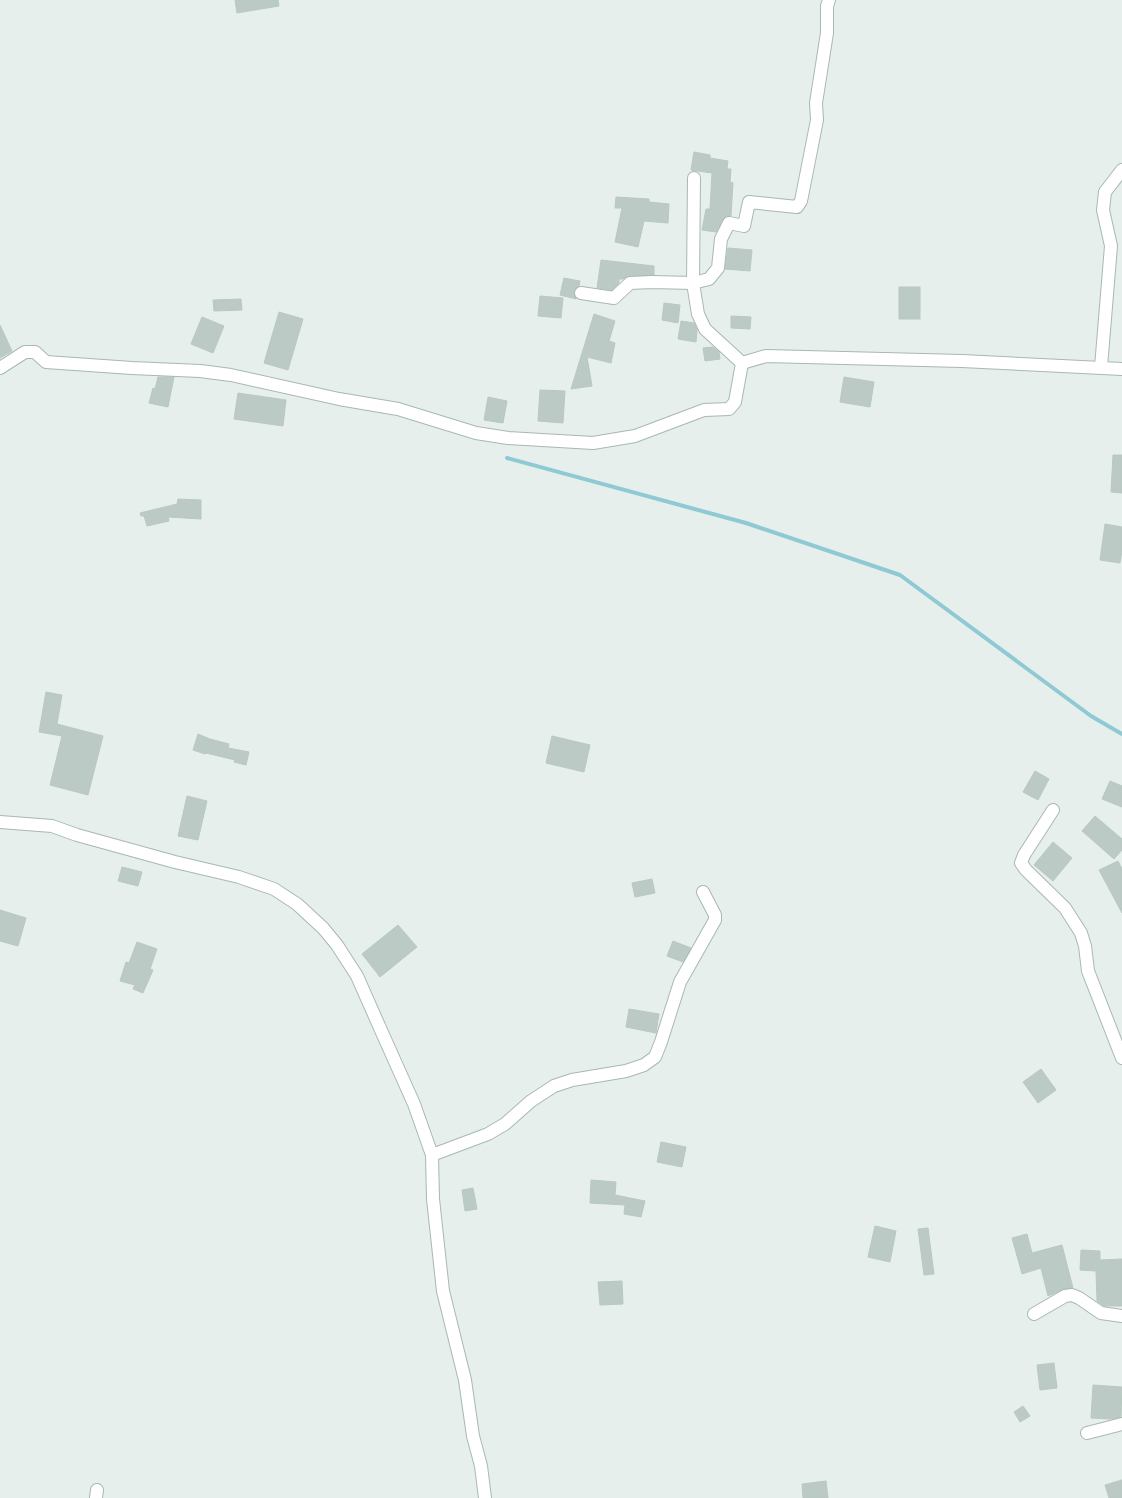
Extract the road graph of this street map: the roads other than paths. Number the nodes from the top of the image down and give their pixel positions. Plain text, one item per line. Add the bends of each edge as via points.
1 (829, 0) edge
2 (1122, 170) edge
3 (694, 178) dead end
4 (693, 283) junction
5 (581, 293) dead end
6 (742, 363) junction
7 (1101, 367) junction
8 (0, 368) edge
9 (1122, 368) edge
10 (1053, 810) dead end
11 (0, 822) edge
12 (703, 892) dead end
13 (1122, 1058) edge
14 (432, 1155) junction
15 (1034, 1314) dead end
16 (1122, 1316) edge
17 (1122, 1424) edge
18 (1087, 1433) dead end
19 (485, 1498) edge

1 - 4 street via 827,33 816,103 817,120 801,201 797,207 749,202 744,226 729,223 721,239 718,268 709,279
2 - 7 street via 1105,192 1103,210 1111,246
3 - 4 street
4 - 5 street via 630,283 614,298
4 - 6 street via 698,314 705,328
6 - 7 street via 766,356
6 - 8 street via 735,402 729,409 704,410 635,436 592,443 508,438 476,433 398,409 200,371 46,362 36,352 25,352
7 - 9 street
10 - 13 street via 1021,863 1065,908 1081,932 1088,971
11 - 14 street via 52,826 175,862 239,877 274,889 298,904 337,945 357,976 414,1104
12 - 14 street via 715,920 680,982 655,1057 644,1065 626,1072 572,1080 554,1086 488,1134
14 - 19 street via 433,1199 443,1291 464,1380
15 - 16 street via 1072,1295 1100,1313
17 - 18 street

